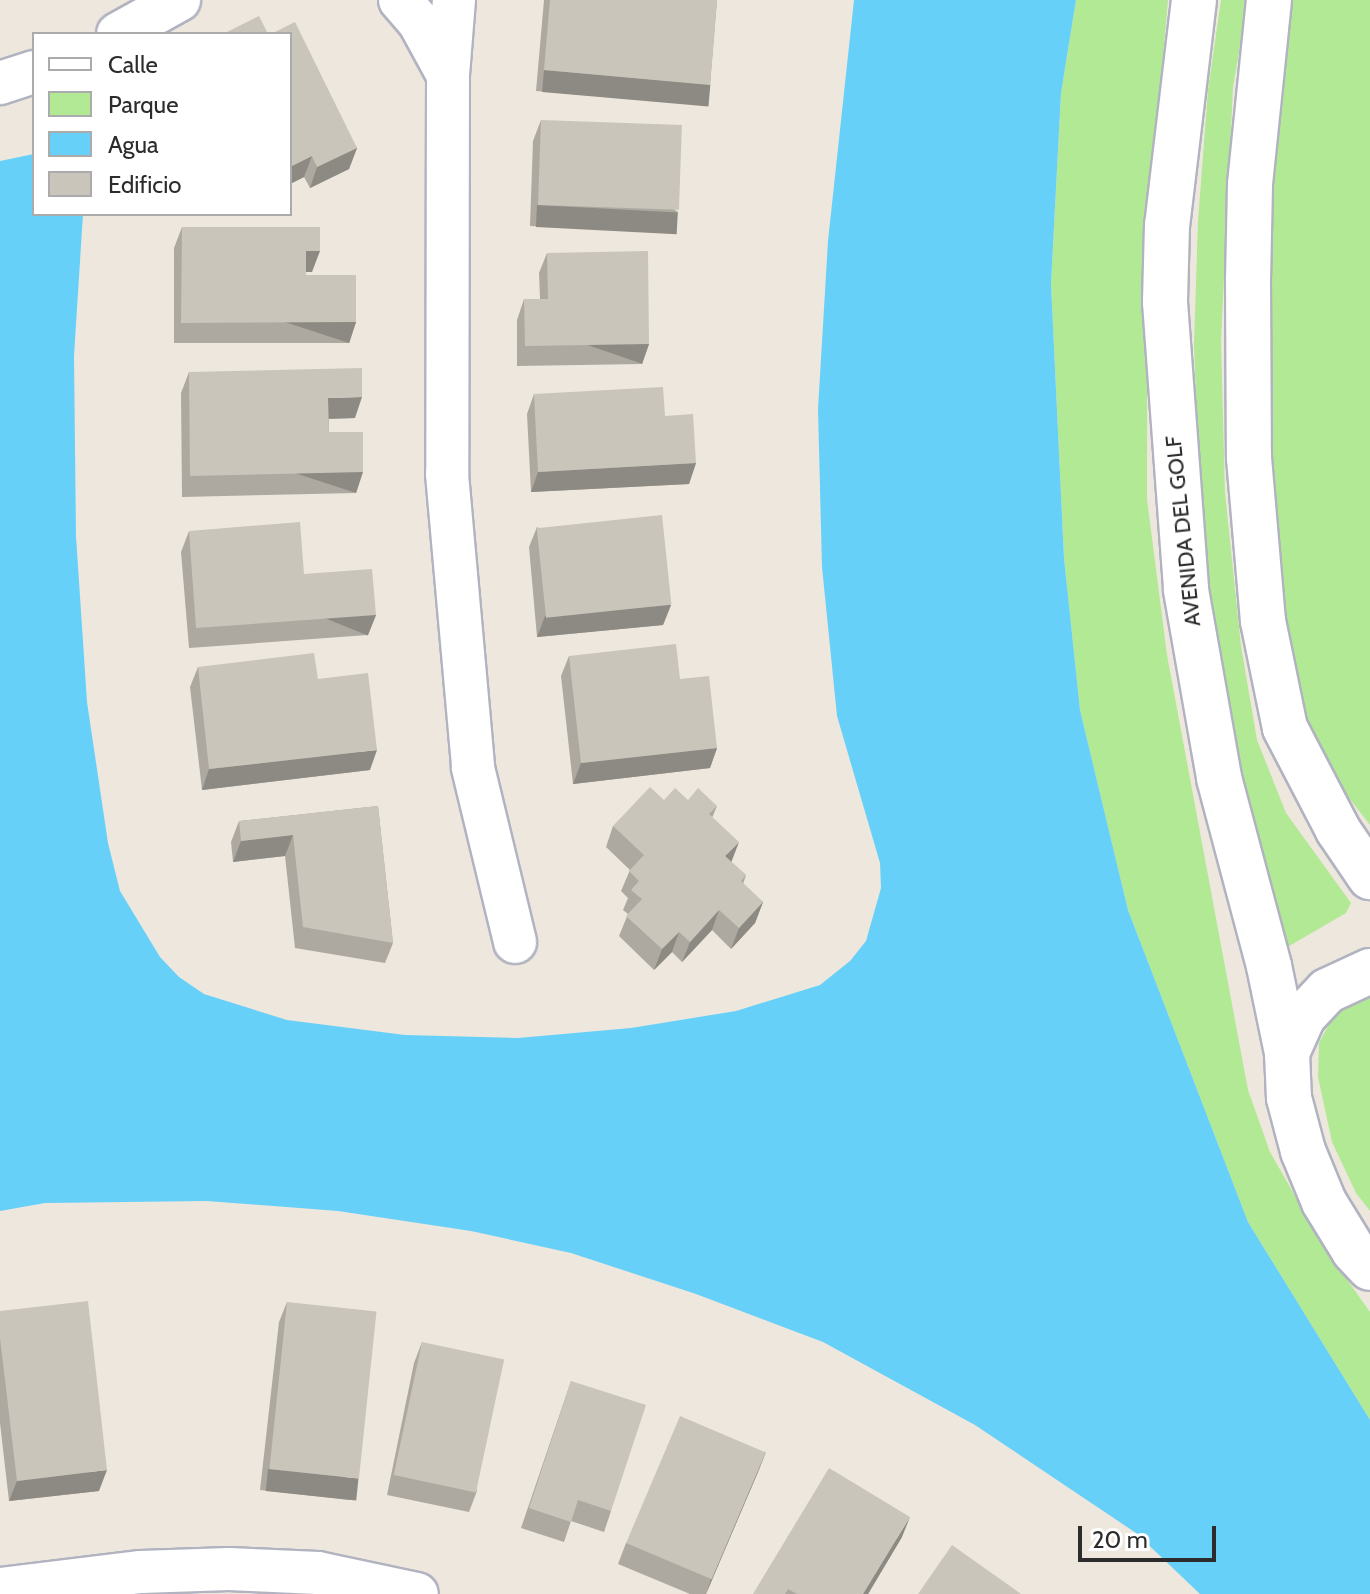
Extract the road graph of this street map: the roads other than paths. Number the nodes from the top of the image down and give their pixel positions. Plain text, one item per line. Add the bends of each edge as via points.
1 (179, 0) edge
2 (400, 0) edge
3 (454, 0) edge
4 (1194, 0) edge
5 (1269, 0) edge
6 (122, 32) edge
7 (32, 73) edge
8 (448, 75) junction
9 (0, 83) edge
10 (1370, 877) edge
11 (515, 942) dead end
12 (1370, 971) edge
13 (1287, 1053) junction
14 (1370, 1268) edge
15 (0, 1589) edge
16 (417, 1594) edge

1 - 6 street
2 - 8 street via 419,22
3 - 8 street
4 - 13 street, AVENIDA DEL GOLF via 1167,225 1165,302 1180,530 1219,778
5 - 10 street via 1250,185 1248,281 1249,458 1263,621 1285,728 1338,830
7 - 9 street
8 - 11 street via 447,474 473,768
12 - 13 street via 1327,991 1303,1017
13 - 14 street, AVENIDA DEL GOLF via 1289,1098 1303,1151 1324,1202
15 - 16 street via 141,1572 229,1569 318,1573

